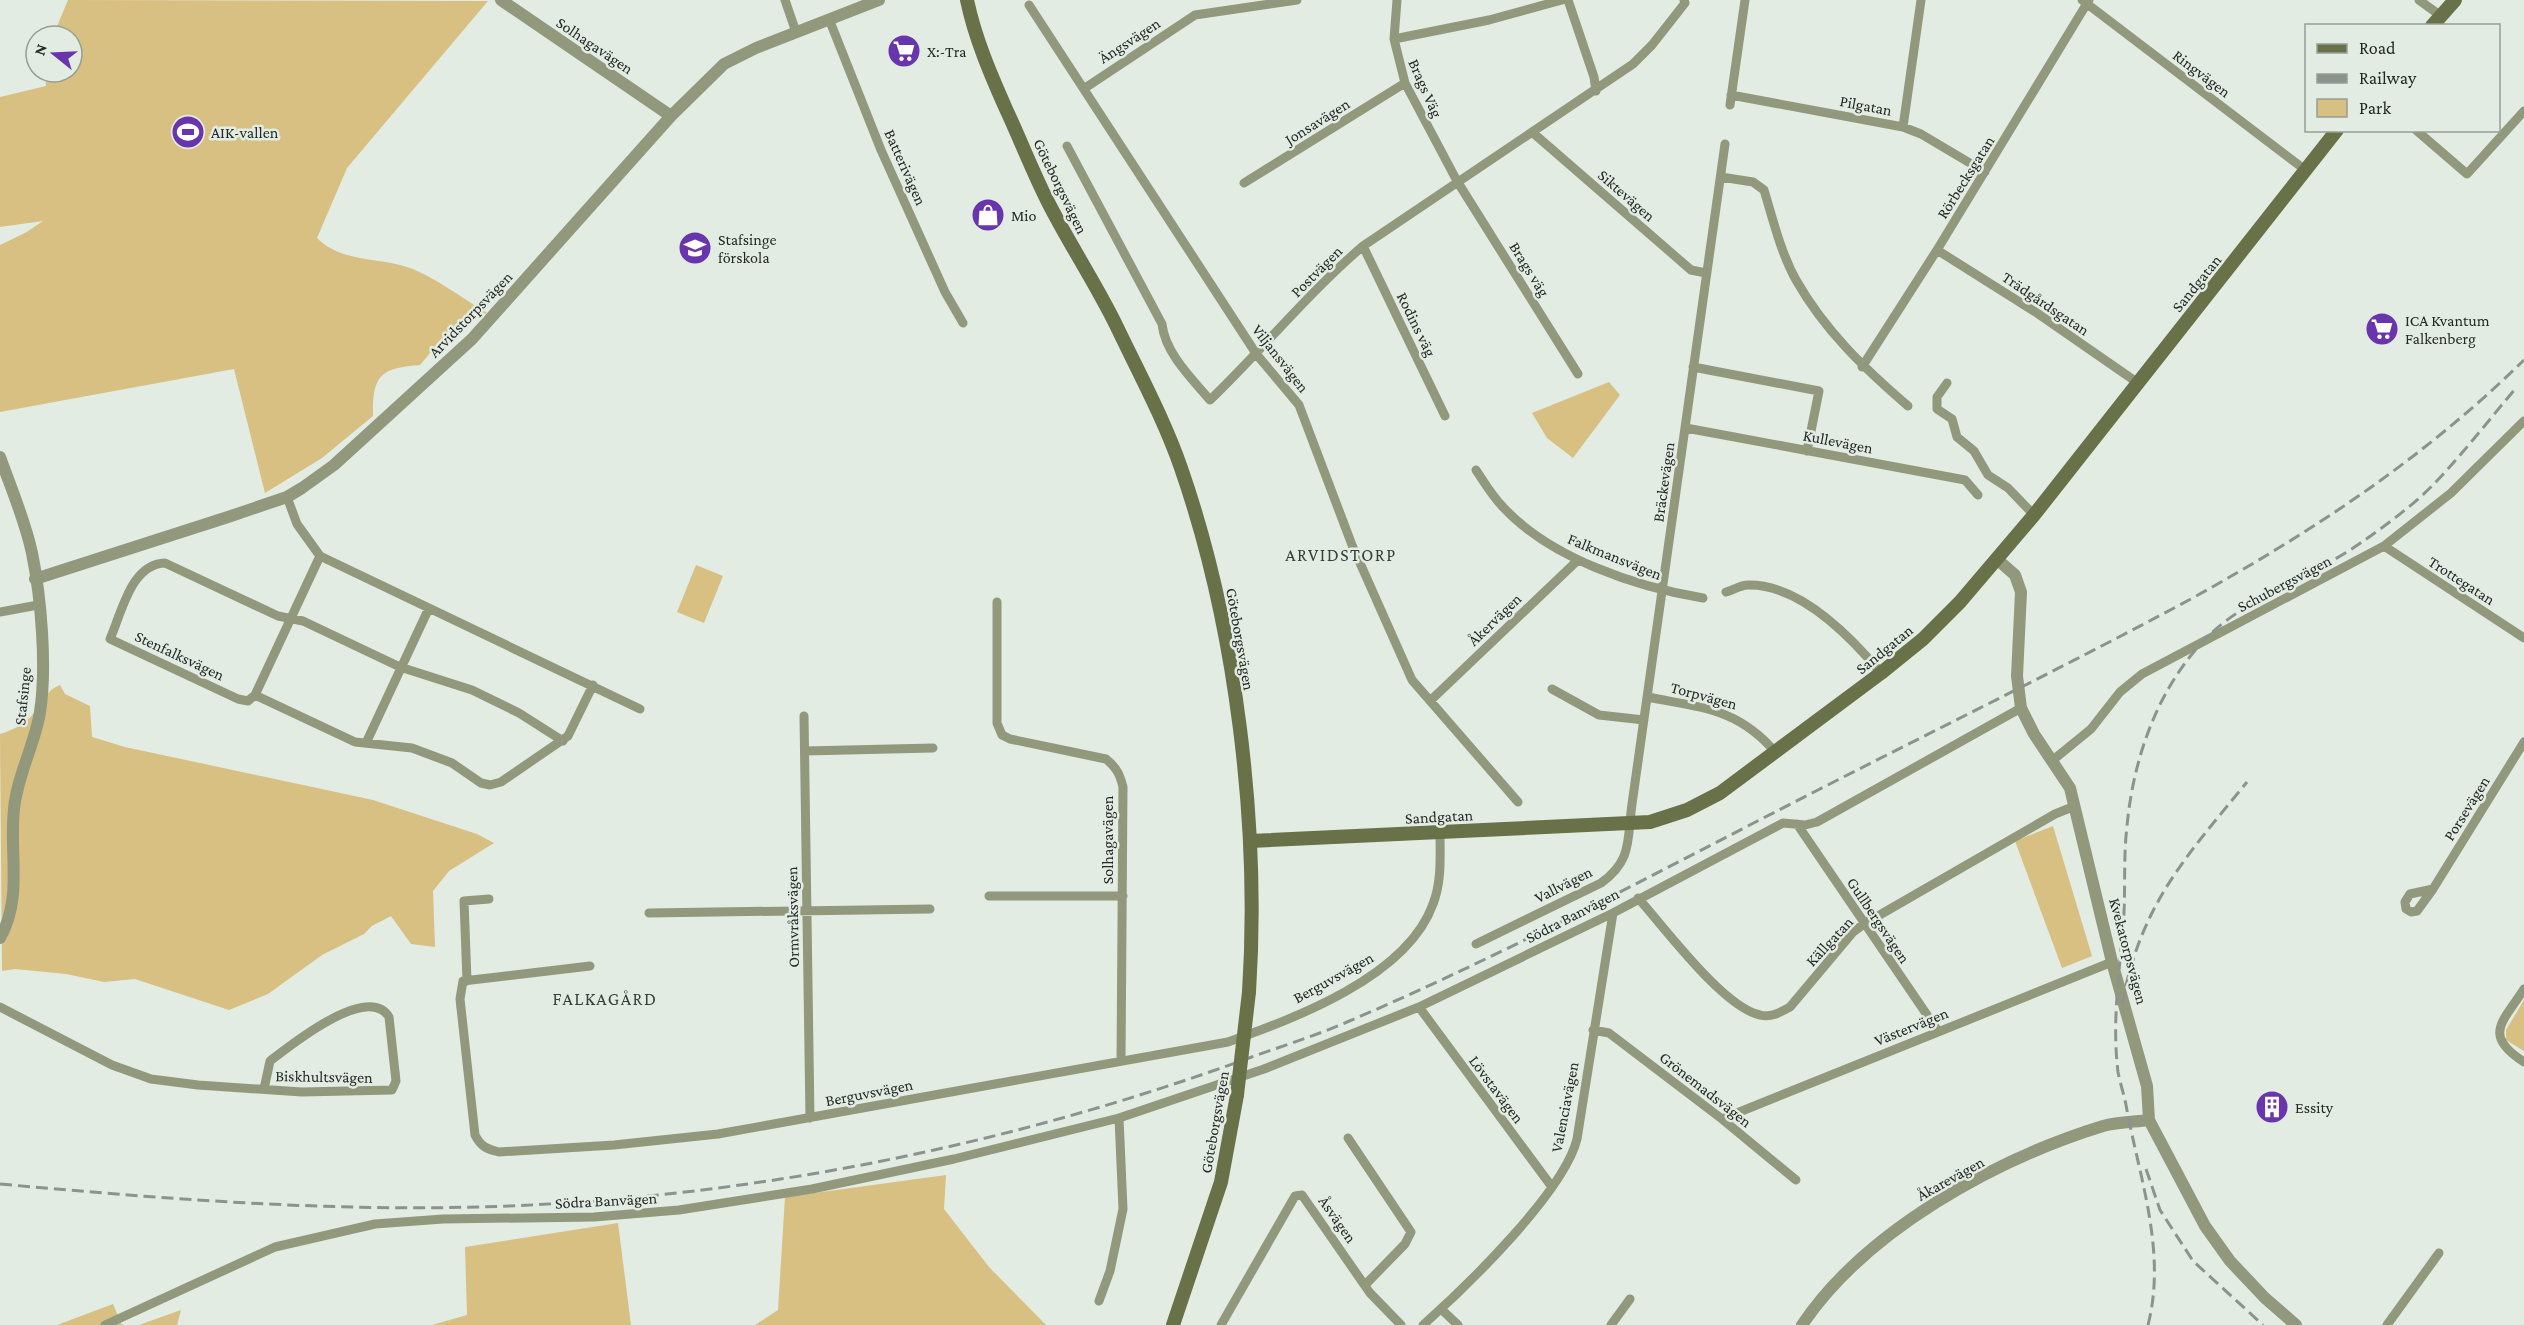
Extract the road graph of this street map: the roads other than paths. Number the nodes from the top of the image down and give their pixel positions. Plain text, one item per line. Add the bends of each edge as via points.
1 (501, 0) edge
2 (785, 0) edge
3 (879, 0) edge
4 (967, 0) edge
5 (1297, 0) edge
6 (1397, 0) edge
7 (1562, 0) edge
8 (1568, 0) edge
9 (1684, 0) edge
10 (1744, 0) edge
11 (1921, 0) edge
12 (2419, 0) edge
13 (2455, 0) edge
14 (2086, 1) edge
15 (1029, 5) dead end
16 (830, 19) junction
17 (2436, 21) edge
18 (796, 32) junction
19 (1394, 39) junction
20 (1405, 83) junction
21 (1085, 88) junction
22 (1596, 91) junction
23 (2524, 111) edge
24 (671, 116) junction
25 (1903, 127) junction
26 (1532, 132) junction
27 (2335, 132) edge
28 (2418, 132) edge
29 (1725, 144) dead end
30 (1067, 146) dead end
31 (2304, 169) junction
32 (1985, 172) junction
33 (1721, 177) junction
34 (1457, 181) junction
35 (1244, 183) dead end
36 (1363, 246) junction
37 (1937, 250) junction
38 (1706, 273) junction
39 (963, 322) dead end
40 (1257, 355) junction
41 (1693, 367) junction
42 (1862, 367) junction
43 (1578, 374) dead end
44 (1947, 383) dead end
45 (2138, 383) junction
46 (1908, 406) dead end
47 (1445, 416) dead end
48 (2524, 421) edge
49 (1686, 428) junction
50 (1808, 451) junction
51 (0, 457) edge
52 (1476, 470) dead end
53 (1978, 495) dead end
54 (287, 497) junction
55 (2034, 515) junction
56 (2384, 546) junction
57 (320, 556) junction
58 (1578, 560) junction
59 (1998, 560) junction
60 (36, 579) junction
61 (1663, 591) junction
62 (1726, 592) dead end
63 (1703, 598) dead end
64 (998, 602) dead end
65 (38, 605) junction
66 (429, 608) junction
67 (0, 612) edge
68 (290, 618) junction
69 (2524, 638) edge
70 (400, 667) junction
71 (1881, 673) junction
72 (593, 685) junction
73 (1552, 689) dead end
74 (255, 695) junction
75 (1648, 697) junction
76 (1430, 701) junction
77 (2021, 708) junction
78 (640, 709) dead end
79 (804, 716) dead end
80 (1644, 720) junction
81 (563, 741) junction
82 (2524, 742) edge
83 (366, 743) junction
84 (933, 748) dead end
85 (805, 751) junction
86 (1776, 753) junction
87 (2053, 760) junction
88 (1518, 802) dead end
89 (2074, 806) junction
90 (1629, 823) junction
91 (1797, 824) junction
92 (1440, 831) junction
93 (1251, 841) junction
94 (2433, 889) dead end
95 (989, 896) dead end
96 (1123, 896) junction
97 (1638, 898) junction
98 (489, 899) dead end
99 (930, 909) dead end
100 (807, 910) junction
101 (649, 913) dead end
102 (1613, 913) junction
103 (1863, 924) junction
104 (0, 938) edge
105 (1476, 944) dead end
106 (2112, 962) junction
107 (590, 966) dead end
108 (467, 981) junction
109 (2524, 989) edge
110 (0, 1007) edge
111 (1419, 1007) junction
112 (1593, 1030) junction
113 (1938, 1031) junction
114 (1120, 1061) junction
115 (2524, 1062) edge
116 (264, 1089) junction
117 (810, 1118) junction
118 (1119, 1118) junction
119 (1722, 1119) junction
120 (2149, 1120) junction
121 (1348, 1138) dead end
122 (1796, 1180) dead end
123 (1552, 1187) junction
124 (2439, 1253) dead end
125 (1365, 1285) junction
126 (1630, 1299) dead end
127 (1099, 1301) dead end
128 (1441, 1309) junction
129 (105, 1325) edge
130 (1173, 1325) edge
131 (1221, 1325) edge
132 (1401, 1325) edge
133 (1423, 1325) edge
134 (1458, 1325) edge
135 (1611, 1325) edge
136 (1802, 1325) edge
137 (2296, 1325) edge
138 (2387, 1325) edge

1 - 24 street, Solhagavägen
2 - 18 street
3 - 16 street, Arvidstorpsvägen
4 - 93 main road, Göteborgsvägen via 984,56 1047,200 1114,322 1180,466 1213,577 1235,698
5 - 21 street, Ängsvägen via 1195,15
6 - 19 street, Brags Väg
7 - 19 street via 1466,26
8 - 22 street
9 - 22 street, Postvägen via 1634,64
10 - 25 street, Pilgatan via 1730,100
11 - 25 street
12 - 17 street
13 - 17 main road
14 - 31 street, Ringvägen
14 - 32 street, Rörbecksgatan
15 - 21 street, Viljansvägen
16 - 18 street, Arvidstorpsvägen
16 - 39 street, Batterivägen via 881,150 945,292
18 - 24 street, Arvidstorpsvägen via 724,64
19 - 20 street, Brags Väg
20 - 34 street, Brags Väg
20 - 35 street, Jonsavägen
21 - 40 street, Viljansvägen
22 - 26 street, Postvägen
23 - 28 street via 2468,174
24 - 54 street, Arvidstorpsvägen via 472,339 334,465
25 - 32 street, Pilgatan
26 - 34 street, Postvägen
26 - 38 street, Siktevägen via 1691,270
27 - 31 main road, Sandgatan
29 - 33 street, Bräckevägen
30 - 40 street, Postvägen via 1162,324 1163,338 1210,400
31 - 45 main road, Sandgatan
32 - 37 street, Rörbecksgatan
33 - 38 street, Bräckevägen
33 - 42 street via 1753,182 1764,190 1796,279
34 - 36 street, Postvägen
34 - 43 street, Brags väg
36 - 40 street, Postvägen via 1331,273
36 - 47 street, Rodins väg
37 - 42 street, Rörbecksgatan
37 - 45 street, Trädgårdsgatan
38 - 41 street, Bräckevägen
40 - 76 street, Viljansvägen via 1299,405 1395,645 1412,680
41 - 49 street, Bräckevägen
41 - 50 street via 1819,391
42 - 46 street
44 - 55 street via 1937,397 1937,409 1952,419 1957,437 1974,450 1988,475 2008,488
45 - 55 main road, Sandgatan
48 - 56 street, Schubergsvägen via 2451,493
49 - 50 street, Kullevägen
49 - 61 street, Bräckevägen
50 - 53 street, Kullevägen via 1965,480
51 - 60 street, Stafsinge via 32,552
52 - 58 street, Falkmansvägen via 1505,510 1563,554
54 - 57 street via 297,524
54 - 60 street, Arvidstorpsvägen
55 - 59 main road, Sandgatan
56 - 69 street, Trottegatan
56 - 87 street, Schubergsvägen via 2142,674 2120,692 2091,729
57 - 66 street
57 - 68 street
58 - 61 street, Falkmansvägen
58 - 76 street, Åkervägen
59 - 71 main road, Sandgatan via 1923,639
59 - 77 street, Kvekatorpsvägen via 2015,574 2021,592 2017,676
60 - 65 street, Stafsinge
61 - 63 street, Falkmansvägen
61 - 75 street, Bräckevägen
62 - 71 street via 1747,585 1766,588 1812,608 1853,639
64 - 96 street, Solhagavägen via 999,732 1010,739 1106,759 1116,768 1123,787
65 - 67 street
65 - 104 street, Stafsinge via 43,678 40,711 14,806 15,898
66 - 70 street
66 - 72 street
68 - 70 street, Stenfalksvägen
68 - 74 street
68 - 74 street, Stenfalksvägen via 278,616 165,563 144,569 126,602 110,639 238,699 248,701
70 - 81 street, Stenfalksvägen via 472,690 519,712
70 - 83 street
71 - 86 main road, Sandgatan
72 - 78 street
72 - 81 street, Stenfalksvägen
73 - 80 street via 1599,715
74 - 83 street, Stenfalksvägen via 355,742
75 - 80 street, Bräckevägen
75 - 86 street, Torpvägen via 1720,711 1741,720
76 - 88 street, Viljansvägen
77 - 87 street, Kvekatorpsvägen
77 - 91 street, Södra Banvägen via 1817,822
79 - 85 street, Ormvråksvägen
80 - 90 street, Bräckevägen
81 - 83 street, Stenfalksvägen via 501,782 490,785 428,753
82 - 94 street, Porsevägen
84 - 85 street
85 - 100 street, Ormvråksvägen
86 - 90 main road, Sandgatan via 1720,793 1687,810 1650,822
87 - 89 street, Kvekatorpsvägen via 2070,788
89 - 103 street, Källgatan
89 - 106 street, Kvekatorpsvägen
90 - 92 main road, Sandgatan
90 - 105 street, Vallvägen via 1629,843 1616,873
91 - 97 street, Södra Banvägen via 1783,822
91 - 103 street, Gullbergsvägen
92 - 93 main road, Sandgatan
92 - 114 street, Berguvsvägen via 1441,870 1433,904 1406,948 1377,971 1334,997 1228,1042
93 - 130 main road, Göteborgsvägen, bridge via 1253,938 1236,1095 1221,1182
95 - 96 street
96 - 114 street, Solhagavägen
97 - 102 street, Södra Banvägen
97 - 103 street, Källgatan via 1724,995 1744,1010 1762,1016 1776,1015 1790,1007
98 - 108 street via 464,901
99 - 100 street
100 - 101 street
100 - 117 street, Ormvråksvägen
102 - 111 street, Södra Banvägen
102 - 112 street, Valenciavägen
103 - 113 street, Gullbergsvägen
106 - 113 street, Västervägen
106 - 120 street, Kvekatorpsvägen via 2147,1086
107 - 108 street
108 - 117 street, Berguvsvägen via 463,981 460,999 475,1135 487,1149 499,1152 614,1145 718,1134
109 - 115 street via 2498,1035 2502,1044
110 - 116 street, Biskhultsvägen via 112,1065 151,1079
111 - 118 street, Södra Banvägen via 1264,1069
111 - 123 street, Lövstavägen
112 - 119 street, Grönemadsvägen via 1609,1033
112 - 123 street, Valenciavägen via 1573,1153
113 - 119 street, Västervägen
114 - 117 street, Berguvsvägen
116 - 116 street, Biskhultsvägen via 392,1090 396,1081 389,1017 375,1006 351,1009 270,1061
118 - 127 street via 1123,1209 1110,1271
118 - 129 street, Södra Banvägen via 812,1189 679,1210 594,1217 375,1224 275,1247
119 - 122 street, Grönemadsvägen
120 - 136 street, Åkarevägen via 2106,1126 2053,1144 1950,1193 1851,1265
120 - 137 street, Kvekatorpsvägen via 2205,1226 2230,1261
121 - 125 street via 1411,1232 1405,1245
123 - 128 street, Valenciavägen
124 - 138 street
125 - 131 street, Åsvägen via 1308,1201 1302,1195 1295,1196
125 - 132 street, Åsvägen
126 - 135 street
128 - 133 street, Valenciavägen
128 - 134 street

